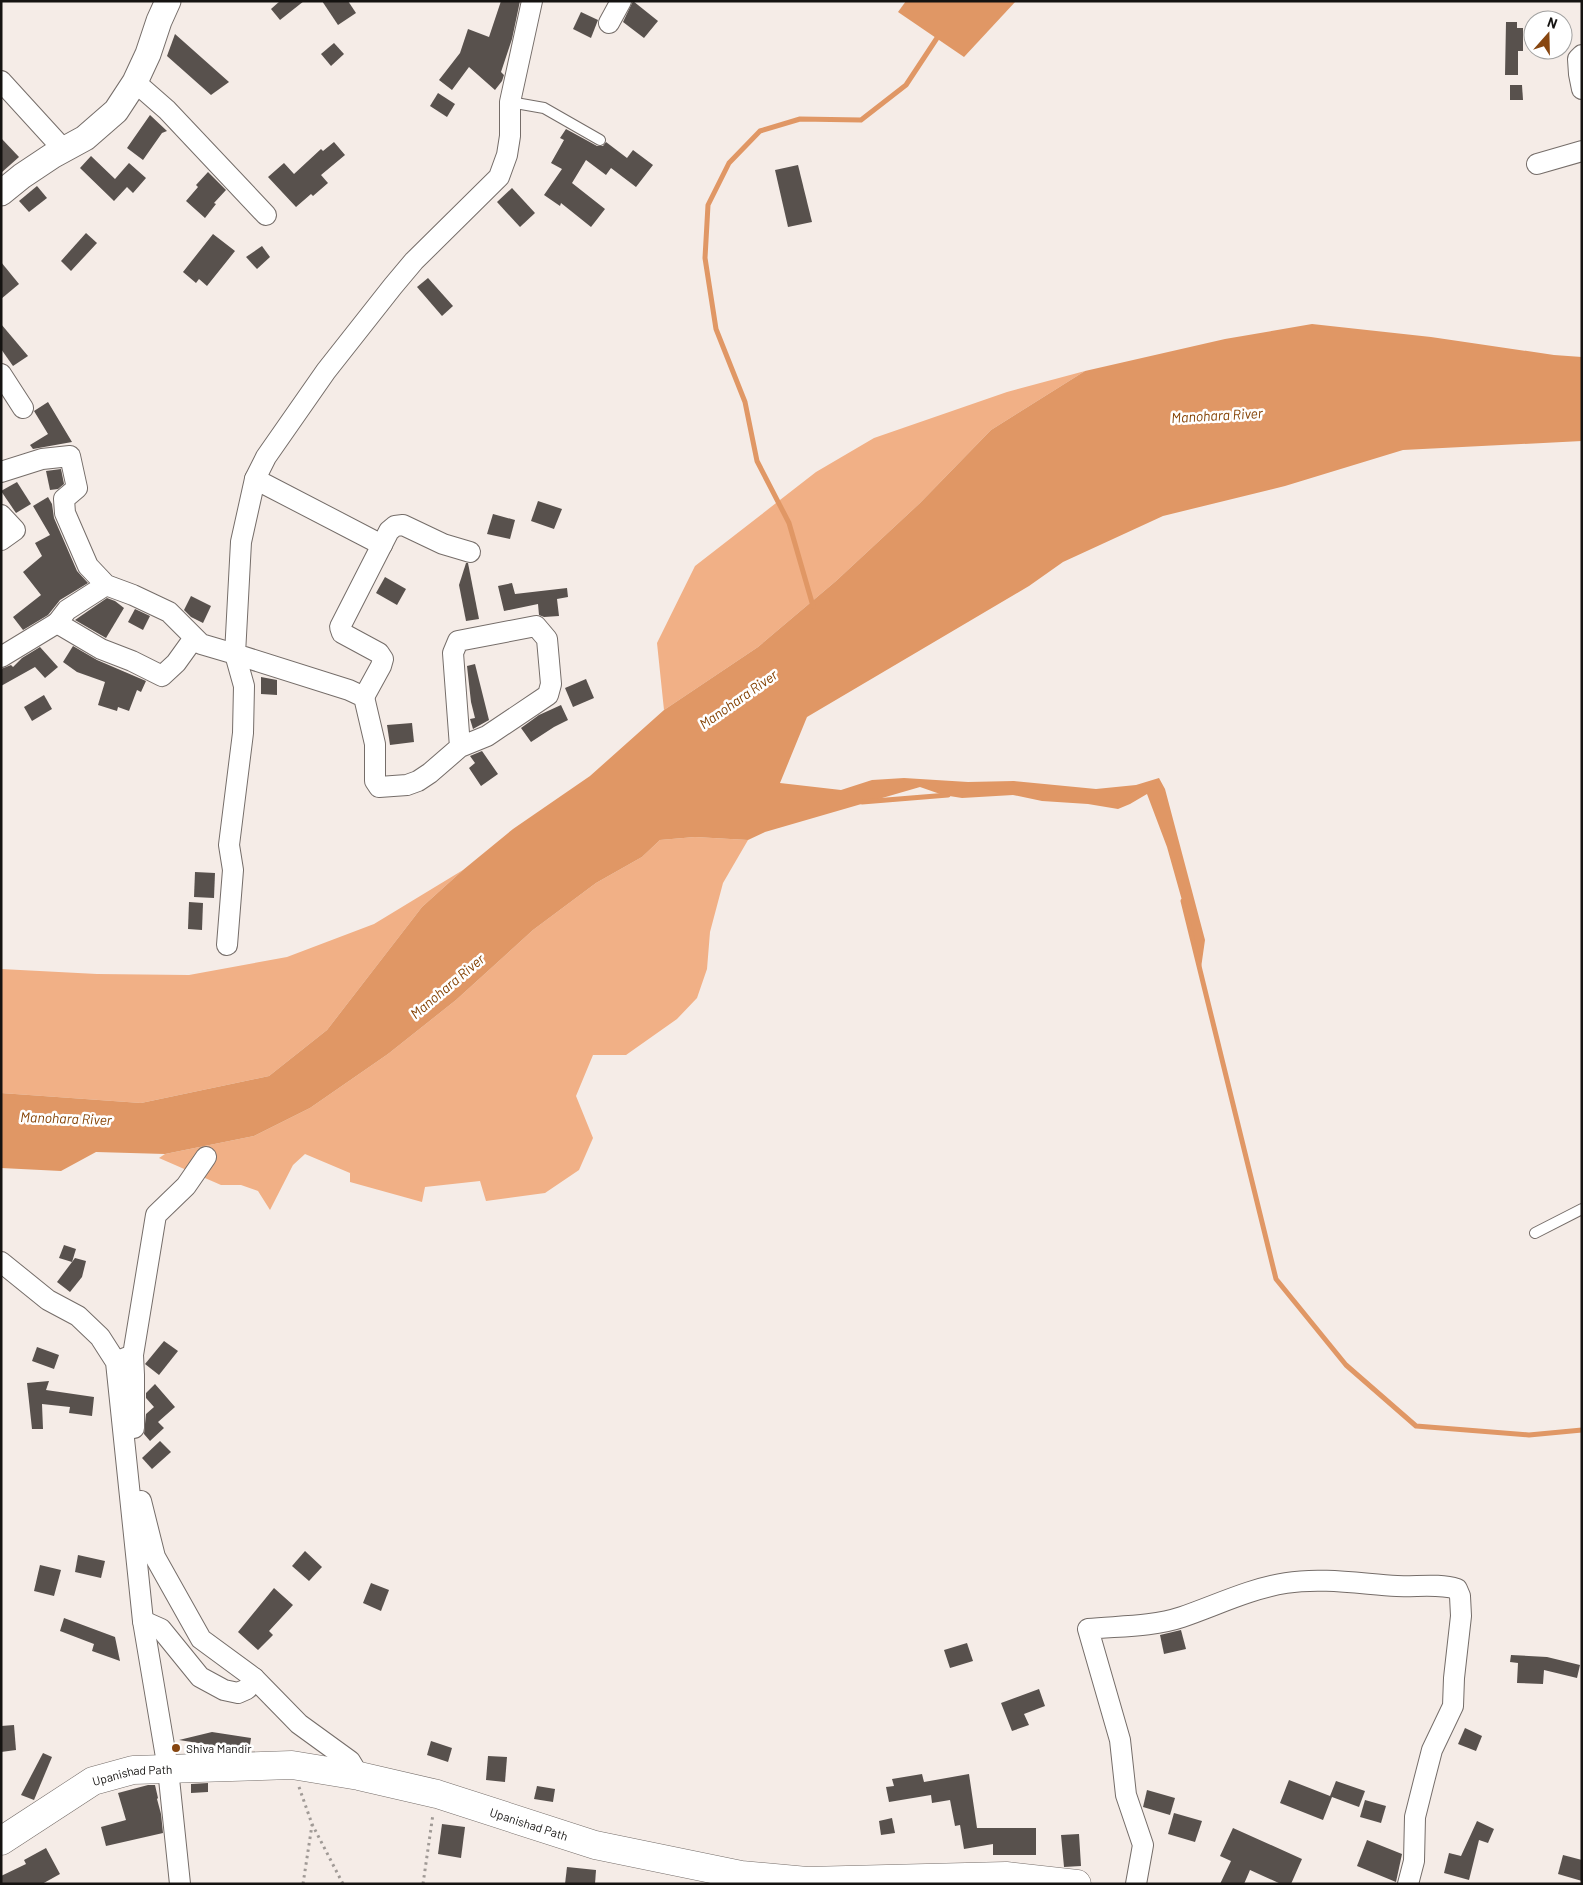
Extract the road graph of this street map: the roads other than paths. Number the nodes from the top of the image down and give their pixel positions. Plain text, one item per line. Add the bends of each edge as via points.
1 (168, 1) edge
2 (532, 1) edge
3 (622, 1) edge
4 (609, 22) dead end
5 (1582, 55) edge
6 (1, 81) edge
7 (135, 82) junction
8 (1582, 89) edge
9 (510, 102) junction
10 (600, 140) dead end
11 (64, 150) junction
12 (1582, 151) edge
13 (1537, 164) dead end
14 (1, 193) edge
15 (266, 215) dead end
16 (1, 374) edge
17 (22, 408) dead end
18 (1, 472) edge
19 (255, 479) junction
20 (1, 515) edge
21 (1, 540) edge
22 (382, 545) junction
23 (470, 552) dead end
24 (106, 586) junction
25 (57, 622) junction
26 (194, 638) junction
27 (235, 654) junction
28 (1, 657) edge
29 (364, 697) junction
30 (460, 747) junction
31 (227, 945) dead end
32 (206, 1157) dead end
33 (1582, 1209) edge
34 (1534, 1233) dead end
35 (1, 1262) edge
36 (124, 1358) junction
37 (143, 1622) junction
38 (254, 1678) junction
39 (168, 1769) junction
40 (359, 1776) junction
41 (1, 1841) edge
42 (180, 1884) edge
43 (1077, 1884) edge
44 (1136, 1884) edge
45 (1408, 1884) edge

1 - 7 street
2 - 9 street
3 - 4 street
5 - 8 street via 1578,60
6 - 11 street
7 - 11 street via 102,125
7 - 15 street via 168,110
9 - 10 lane via 544,108
9 - 19 street via 508,146 499,177 393,286 326,371 266,457
11 - 14 street
12 - 13 street
16 - 17 street
18 - 24 street via 42,459 70,456 78,488 64,499 65,513 88,566
19 - 22 street
19 - 27 street via 241,542
20 - 21 street via 15,530
22 - 23 street via 389,531 403,525 443,544
22 - 29 street via 340,627 342,633 379,653 383,659
24 - 25 street via 67,610
24 - 26 street via 169,612
25 - 26 street via 101,650 162,676
25 - 28 street
26 - 27 street via 201,644
27 - 29 street
27 - 31 street via 244,686 243,733 229,845 233,870
29 - 30 street via 375,744 375,781 379,787 418,781
30 - 30 street via 487,736 548,695 551,684 547,639 536,626 458,641 453,653
32 - 36 street via 186,1186 156,1215
33 - 34 lane
35 - 36 street via 48,1300 78,1316
36 - 37 street
36 - 38 street via 134,1375 133,1470 154,1557 201,1639
37 - 38 street via 161,1629 200,1677 224,1690 238,1693 247,1689
37 - 39 street
38 - 40 street via 299,1724 350,1761
39 - 40 main road, Upanishad Path via 292,1765
39 - 41 main road, Upanishad Path via 133,1770 93,1781
39 - 42 street
40 - 43 main road, Upanishad Path via 437,1794 595,1845 741,1875 807,1881 1006,1876
44 - 45 street via 1142,1845 1126,1796 1120,1740 1088,1629 1159,1623 1266,1586 1311,1581 1449,1586 1457,1589 1460,1596 1452,1706 1432,1750 1415,1817 1414,1861

